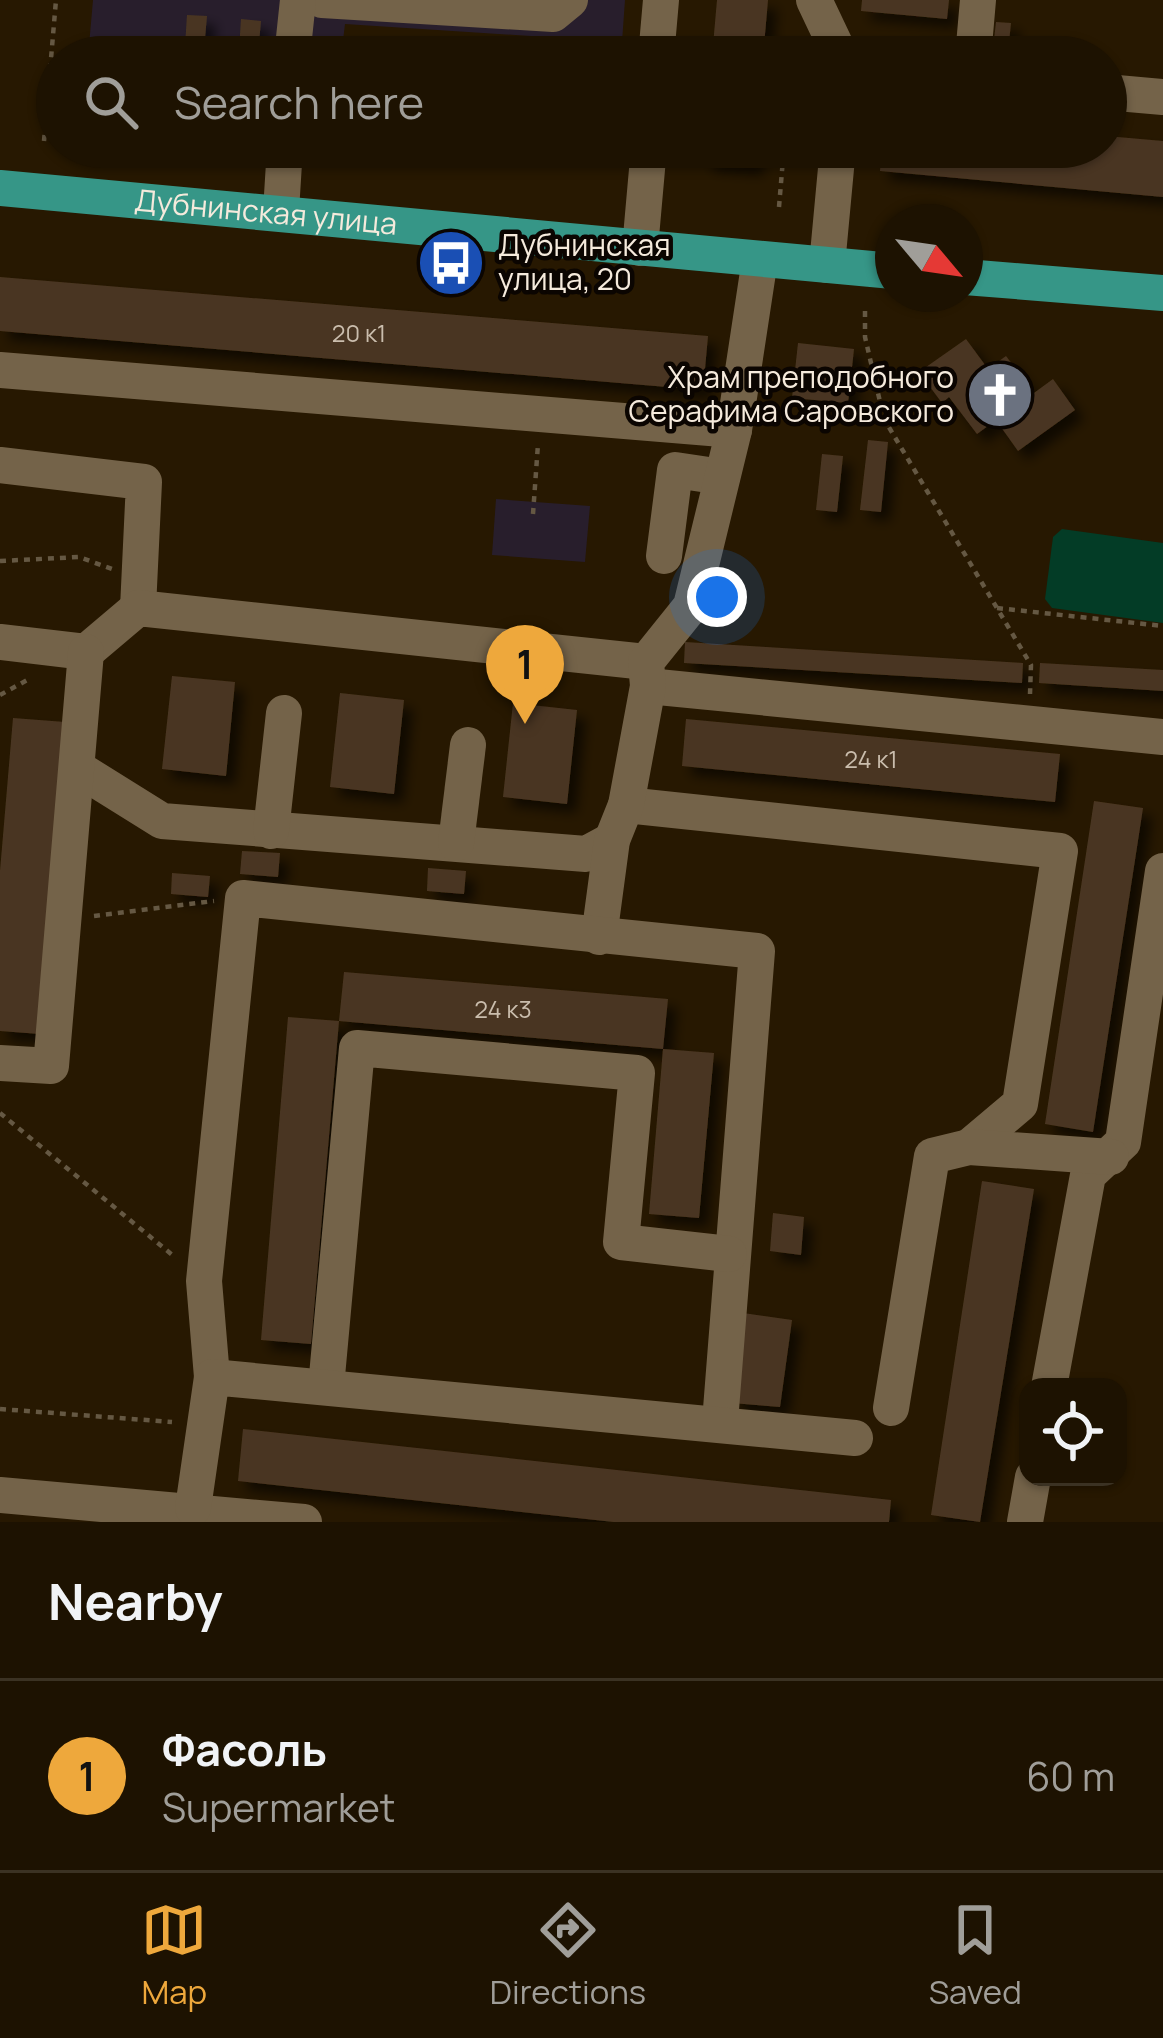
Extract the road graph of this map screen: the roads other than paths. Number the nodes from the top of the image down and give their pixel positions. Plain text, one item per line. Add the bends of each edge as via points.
1 (298, 0) edge
2 (322, 0) edge
3 (570, 0) edge
4 (661, 0) edge
5 (814, 0) edge
6 (978, 0) edge
7 (294, 36) edge
8 (658, 36) edge
9 (831, 36) edge
10 (975, 36) edge
11 (1127, 94) edge
12 (1163, 97) edge
13 (283, 168) edge
14 (647, 168) edge
15 (836, 168) edge
16 (0, 188) edge
17 (281, 211) junction
18 (640, 248) junction
19 (760, 259) junction
20 (827, 265) junction
21 (875, 269) edge
22 (983, 278) edge
23 (1163, 293) edge
24 (0, 370) edge
25 (734, 430) junction
26 (0, 465) edge
27 (722, 477) junction
28 (664, 556) dead end
29 (139, 594) junction
30 (0, 642) edge
31 (86, 652) junction
32 (647, 674) junction
33 (284, 713) dead end
34 (1163, 737) edge
35 (468, 745) dead end
36 (77, 768) junction
37 (626, 805) junction
38 (271, 831) junction
39 (612, 840) junction
40 (457, 843) junction
41 (1163, 871) edge
42 (599, 937) junction
43 (0, 1063) edge
44 (969, 1148) junction
45 (1111, 1157) junction
46 (729, 1254) junction
47 (212, 1377) junction
48 (1051, 1378) edge
49 (326, 1387) junction
50 (891, 1408) dead end
51 (720, 1422) junction
52 (855, 1438) dead end
53 (1031, 1486) edge
54 (0, 1495) edge
55 (184, 1513) edge
56 (304, 1522) edge
57 (1025, 1522) edge

1 - 7 lane
2 - 3 lane via 553,14
4 - 8 lane
5 - 9 lane
6 - 10 lane
11 - 12 lane
13 - 17 lane
14 - 18 lane
15 - 20 lane
16 - 17 main road, Дубнинская улица
17 - 18 main road, Дубнинская улица
18 - 19 main road, Дубнинская улица
19 - 20 main road, Дубнинская улица
19 - 25 lane
20 - 21 main road, Дубнинская улица
22 - 23 main road
24 - 25 lane
25 - 27 lane
26 - 29 lane via 144,482
27 - 28 lane via 675,470
27 - 32 lane via 691,607
29 - 31 lane
29 - 32 lane
30 - 31 lane
31 - 36 lane
32 - 34 lane
32 - 37 lane
33 - 38 lane
35 - 40 lane
36 - 38 lane via 162,821
36 - 43 lane via 52,1066
37 - 39 lane
37 - 44 lane via 1060,851 1020,1104
38 - 40 lane
39 - 40 lane via 586,854
39 - 42 lane
41 - 45 lane via 1123,1142
42 - 46 lane via 757,951
42 - 47 lane via 243,898 204,1281
44 - 45 lane
44 - 50 lane via 932,1156
45 - 48 lane via 1088,1175
46 - 49 lane via 621,1243 637,1073 357,1048
46 - 51 lane
47 - 49 lane
47 - 55 lane
49 - 51 lane
51 - 52 lane
53 - 57 lane
54 - 55 lane
55 - 56 lane

